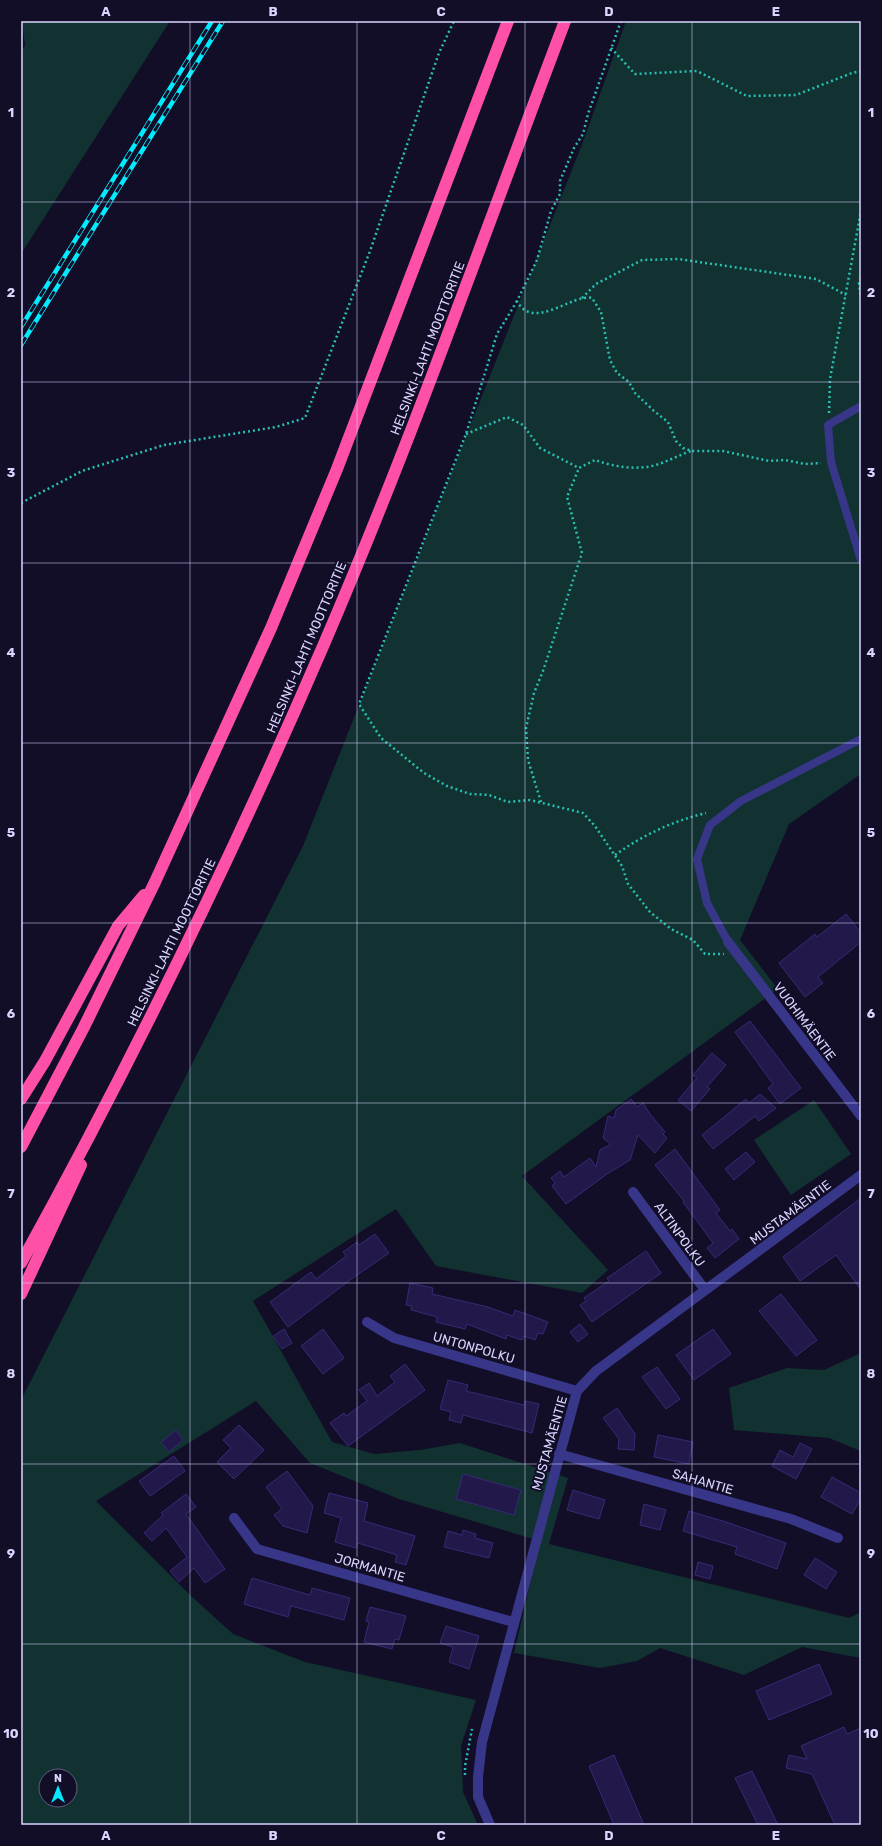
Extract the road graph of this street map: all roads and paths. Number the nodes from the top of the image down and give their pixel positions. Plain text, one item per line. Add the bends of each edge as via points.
1 (454, 21) edge
2 (508, 21) edge
3 (565, 21) edge
4 (621, 21) edge
5 (611, 48) junction
6 (861, 71) edge
7 (861, 211) edge
8 (861, 278) edge
9 (846, 295) junction
10 (580, 299) junction
11 (861, 299) edge
12 (517, 301) junction
13 (861, 406) edge
14 (828, 425) junction
15 (466, 434) junction
16 (692, 451) junction
17 (832, 465) junction
18 (579, 468) junction
19 (21, 503) edge
20 (861, 560) edge
21 (861, 739) edge
22 (541, 803) junction
23 (722, 816) junction
24 (615, 855) junction
25 (155, 882) junction
26 (731, 946) junction
27 (135, 1048) junction
28 (21, 1099) edge
29 (861, 1116) edge
30 (21, 1147) edge
31 (861, 1175) edge
32 (634, 1192) dead end
33 (21, 1262) edge
34 (706, 1290) junction
35 (21, 1294) edge
36 (367, 1322) dead end
37 (577, 1391) junction
38 (559, 1454) junction
39 (234, 1518) dead end
40 (838, 1538) dead end
41 (513, 1622) junction
42 (490, 1825) edge

1 - 19 path via 439,53 370,251 305,418 276,427 164,445 82,470
2 - 25 highway via 337,469 271,628
3 - 27 highway, HELSINKI-LAHTI MOOTTORITIE via 460,306 325,643 234,844
4 - 5 path
5 - 6 path via 635,74 697,71 747,96 796,95
5 - 12 path via 583,134 560,181 560,194 551,211 537,260
7 - 9 path
8 - 11 path
9 - 10 path via 816,279 678,259 642,260 596,284
9 - 14 path via 830,379
10 - 12 path via 562,307 535,312 521,308
10 - 16 path via 587,296 592,298 601,312 610,360 617,373 668,422 676,441 683,448
12 - 15 path via 497,334
13 - 14 lane
14 - 17 lane
15 - 18 path via 507,417 523,425 540,448
15 - 22 path via 359,704 381,738 436,780 470,794 489,795 508,802 530,800
16 - 17 path via 723,450 758,459
16 - 18 path via 660,464 642,468 610,466 594,460
17 - 20 lane
18 - 22 path via 567,498 582,553 534,693 526,728 528,760
21 - 23 lane via 748,798
22 - 24 path via 583,813
23 - 24 path via 707,813 688,818 638,839
23 - 26 lane via 710,826 697,858 706,903
24 - 26 path via 628,884 650,912 671,929 693,940 705,954 727,954
25 - 28 highway via 118,926 45,1061
25 - 30 highway via 84,1027
26 - 29 street, VUOHIMÄENTIE
27 - 33 highway, HELSINKI-LAHTI MOOTTORITIE
27 - 35 highway
31 - 34 street, MUSTAMÄENTIE
32 - 34 street, ALTINPOLKU
34 - 37 street, MUSTAMÄENTIE via 596,1371
36 - 37 street, UNTONPOLKU via 394,1338
37 - 38 street, MUSTAMÄENTIE
38 - 40 street, SAHANTIE via 791,1519
38 - 41 street, MUSTAMÄENTIE
39 - 41 street, JORMANTIE via 257,1549
41 - 42 street, MUSTAMÄENTIE via 481,1749 478,1797

